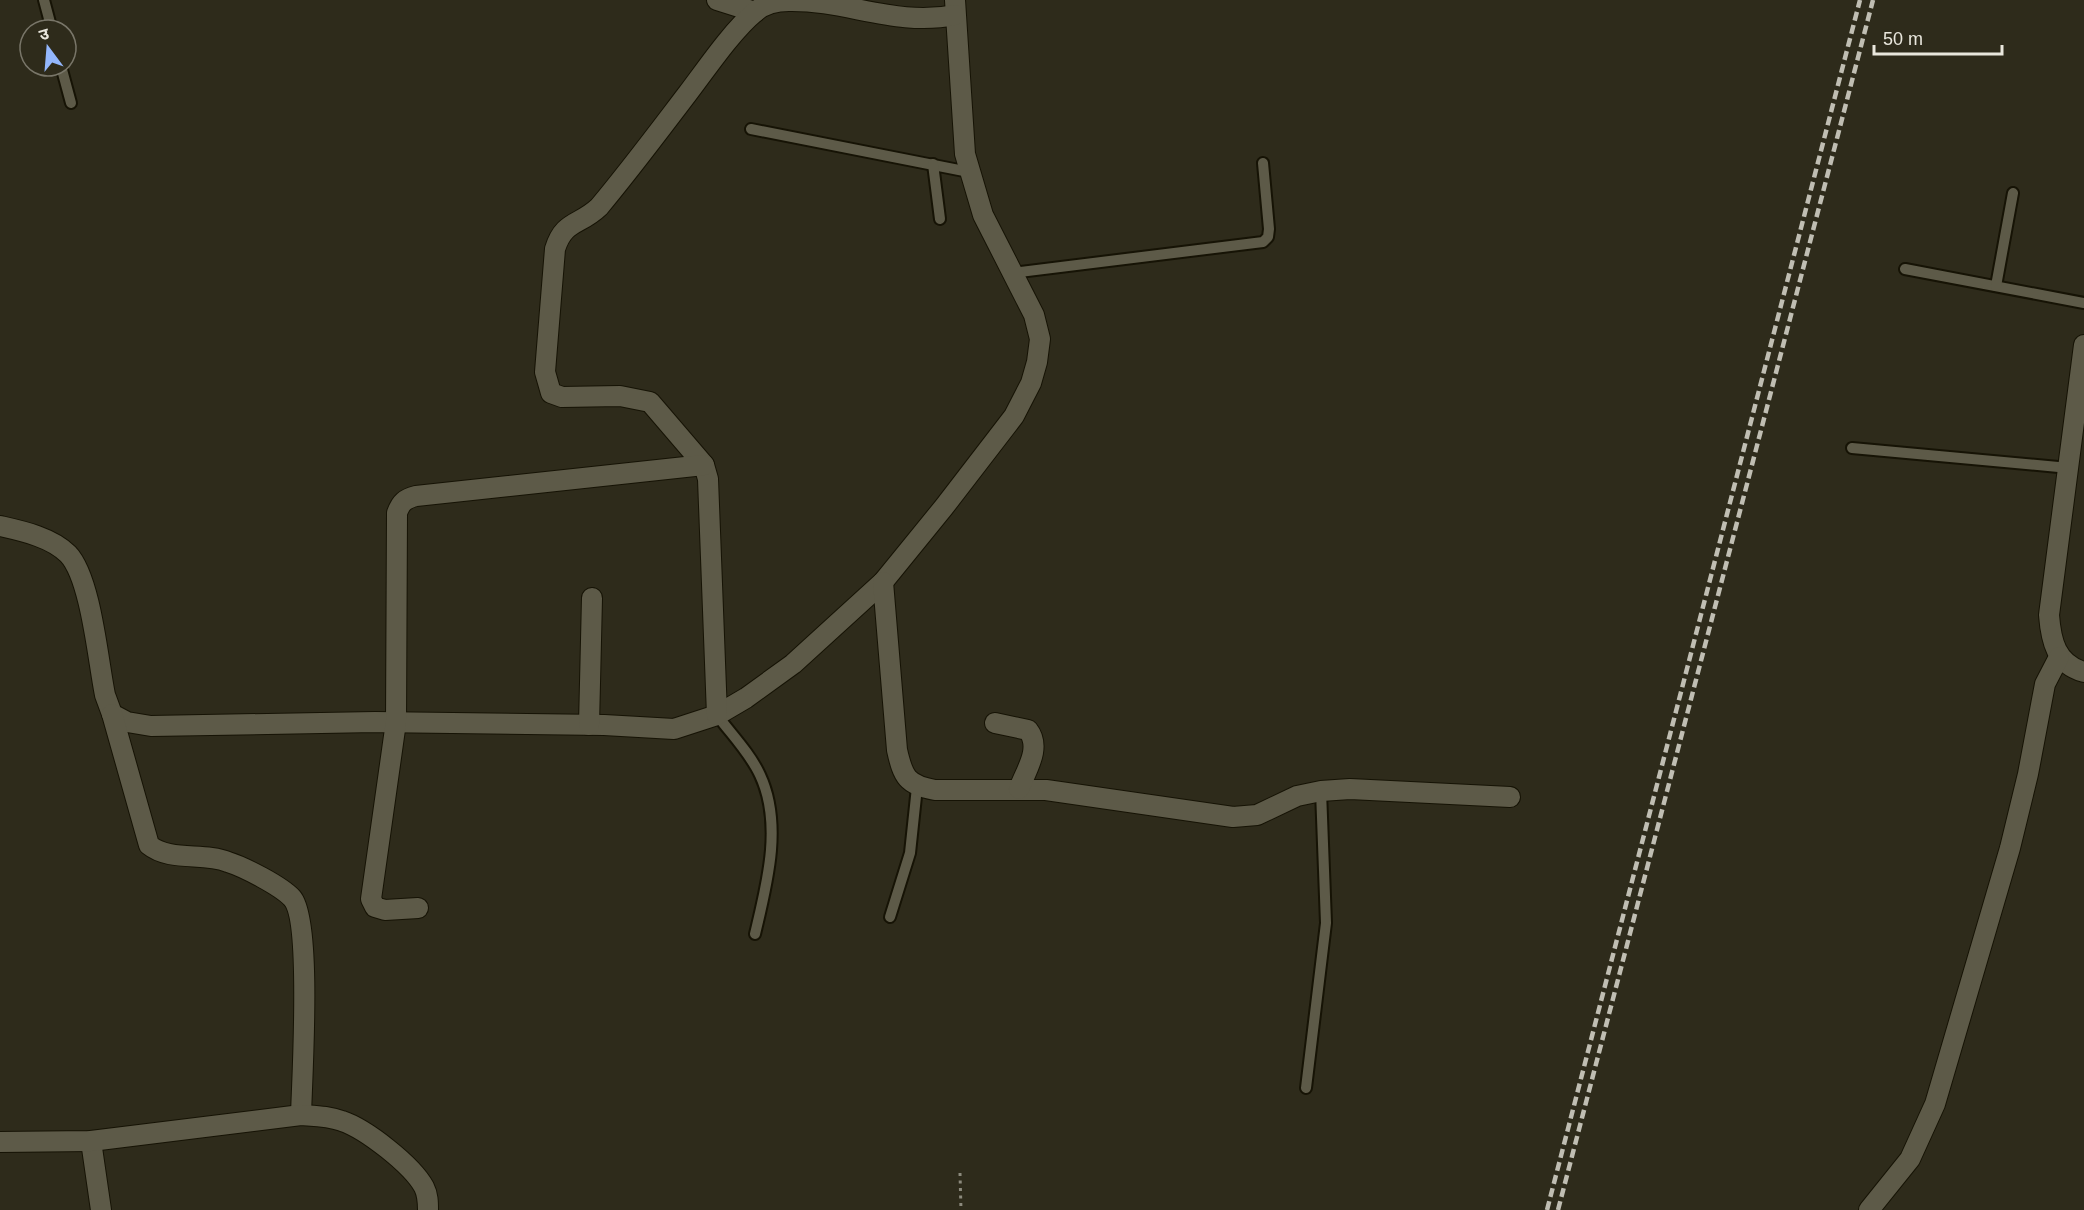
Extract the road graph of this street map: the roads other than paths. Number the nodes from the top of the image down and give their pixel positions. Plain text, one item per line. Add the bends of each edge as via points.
1 (44, 0) edge
2 (717, 0) edge
3 (765, 5) edge
4 (955, 8) edge
5 (892, 9) edge
6 (49, 18) edge
7 (64, 78) edge
8 (71, 103) dead end
9 (752, 129) dead end
10 (1263, 163) dead end
11 (933, 164) junction
12 (969, 172) junction
13 (2013, 193) dead end
14 (940, 219) dead end
15 (1905, 269) dead end
16 (1012, 273) junction
17 (1996, 286) junction
18 (2084, 303) edge
19 (2084, 345) edge
20 (1852, 448) dead end
21 (704, 465) junction
22 (2069, 468) junction
23 (0, 526) edge
24 (883, 582) junction
25 (592, 598) dead end
26 (2059, 657) junction
27 (2084, 672) edge
28 (112, 714) junction
29 (717, 715) junction
30 (396, 722) junction
31 (995, 723) dead end
32 (589, 725) junction
33 (917, 787) junction
34 (1019, 789) junction
35 (1322, 791) junction
36 (1510, 797) dead end
37 (417, 908) dead end
38 (890, 917) dead end
39 (755, 934) dead end
40 (1306, 1088) dead end
41 (302, 1115) junction
42 (92, 1141) junction
43 (0, 1142) edge
44 (100, 1210) edge
45 (428, 1210) edge
46 (1869, 1210) edge

1 - 6 lane
2 - 3 street
3 - 5 street via 787,0
3 - 21 street via 708,66 599,207 565,228 555,249 545,372 551,393 562,397 620,396 650,402
4 - 5 street via 931,20
4 - 12 street
7 - 8 lane
9 - 11 lane
10 - 16 lane via 1269,230 1263,242
11 - 12 lane
11 - 14 lane
12 - 16 street via 983,215
13 - 17 lane
15 - 17 lane
16 - 24 street via 1034,315 1040,339 1031,383 1014,417
17 - 18 lane
19 - 22 street
20 - 22 lane
21 - 29 street via 710,493
21 - 30 street via 406,498 397,513
22 - 26 street via 2049,615 2050,640
23 - 28 street via 51,541 73,562 83,579
24 - 29 street via 794,664
24 - 33 street via 897,750 900,766
25 - 32 street
26 - 27 street
26 - 46 street via 2045,684 2010,848 1935,1104 1910,1159
28 - 30 street via 127,722 151,726
28 - 41 street via 149,845 164,852 230,862 285,892 296,904 303,948
29 - 32 street via 674,729
29 - 39 lane via 753,762 766,791 770,864
30 - 32 street
30 - 37 street via 371,899 375,907 386,910
31 - 34 street via 1028,730 1034,737 1035,748
33 - 34 street
33 - 38 lane via 910,853
34 - 35 street via 1233,817 1257,815 1297,796
35 - 36 street
35 - 40 lane via 1326,923
41 - 42 street
41 - 45 street via 325,1116 363,1131 422,1184
42 - 43 street
42 - 44 street

